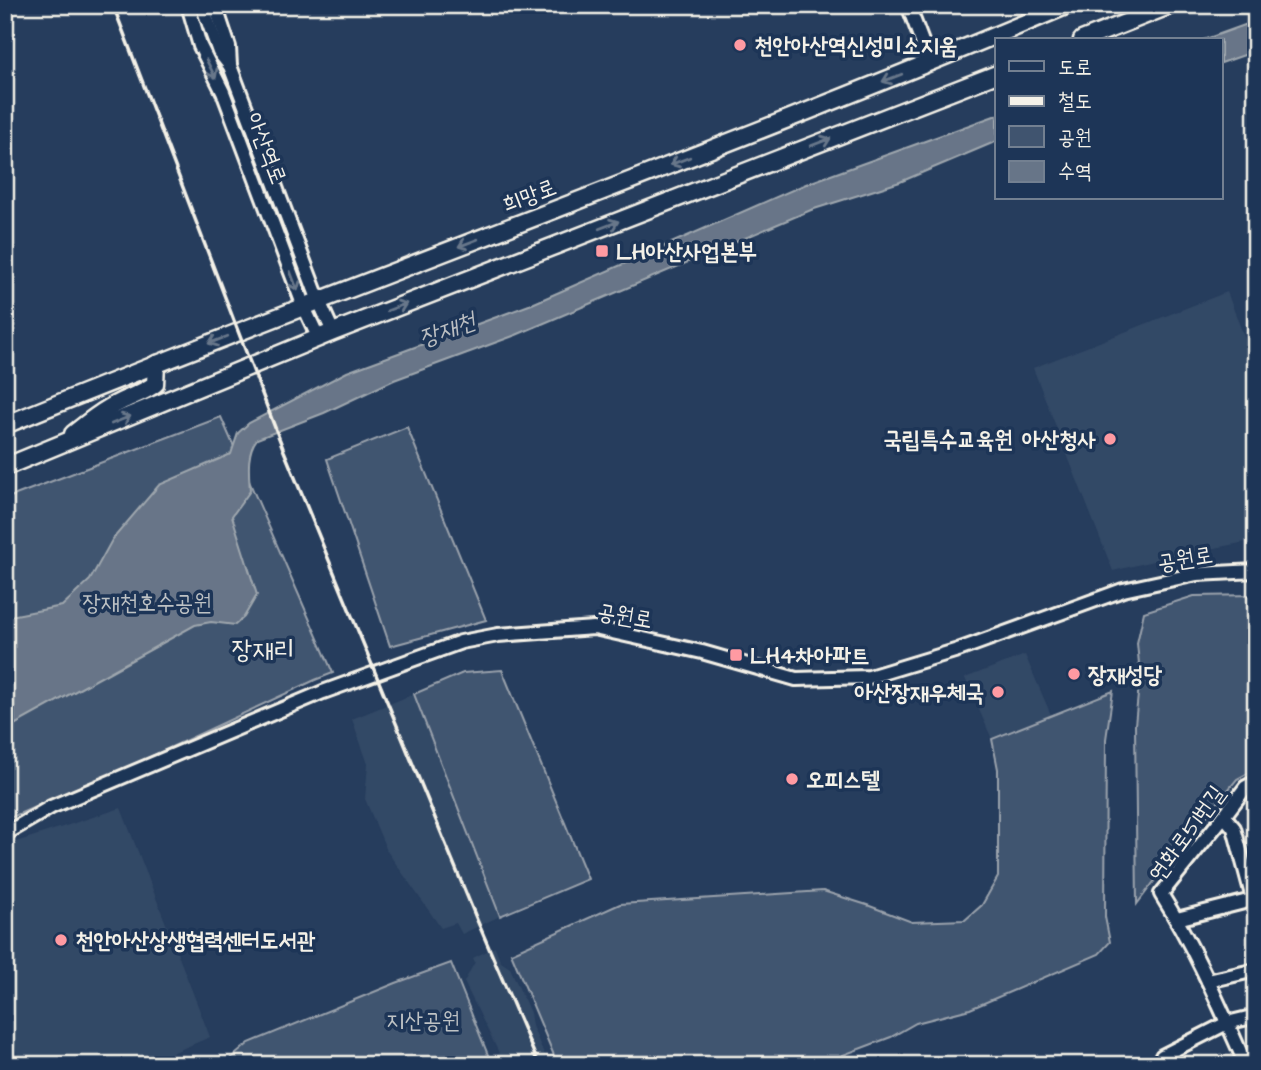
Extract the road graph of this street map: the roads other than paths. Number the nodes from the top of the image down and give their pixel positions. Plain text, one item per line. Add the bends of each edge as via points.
1 (178, 5) edge
2 (188, 5) edge
3 (202, 5) edge
4 (215, 5) edge
5 (908, 5) edge
6 (1068, 5) edge
7 (1171, 5) edge
8 (1087, 38) edge
9 (200, 46) junction
10 (930, 63) junction
11 (230, 66) junction
12 (995, 75) edge
13 (312, 304) junction
14 (326, 335) junction
15 (156, 364) junction
16 (5, 425) edge
17 (58, 446) junction
18 (5, 467) edge
19 (1256, 571) edge
20 (1256, 782) edge
21 (1224, 816) junction
22 (5, 834) edge
23 (1254, 899) edge
24 (1177, 919) junction
25 (1256, 970) edge
26 (1208, 981) junction
27 (1256, 1016) edge
28 (1227, 1023) junction
29 (1162, 1056) dead end
30 (1246, 1065) edge

1 - 9 street
2 - 9 street, 아산역로
3 - 11 street, 아산역로 via 219,52
4 - 11 street via 229,47
5 - 10 street
6 - 10 main road, 희망로
7 - 8 main road
9 -> 13 street, 아산역로
10 -> 13 main road, 희망로
11 - 13 street, 아산역로
14 -> 12 main road
13 - 14 street
13 -> 15 main road, 희망로
17 -> 14 main road
15 - 16 main road, 희망로
15 - 17 main road via 155,384 98,414
17 - 18 main road
19 - 22 street, 공원로 via 1197,574 1123,590 869,677 796,679 594,628 461,642 298,703 51,807
20 - 21 street, 연화로51번길 via 1245,787
21 - 23 street via 1234,828
21 - 24 street, 연화로51번길 via 1161,894
23 - 24 street
24 - 26 street, 연화로51번길
25 - 26 street
26 - 28 street, 연화로51번길
27 - 28 street
28 - 29 street
28 - 30 street, 연화로51번길

